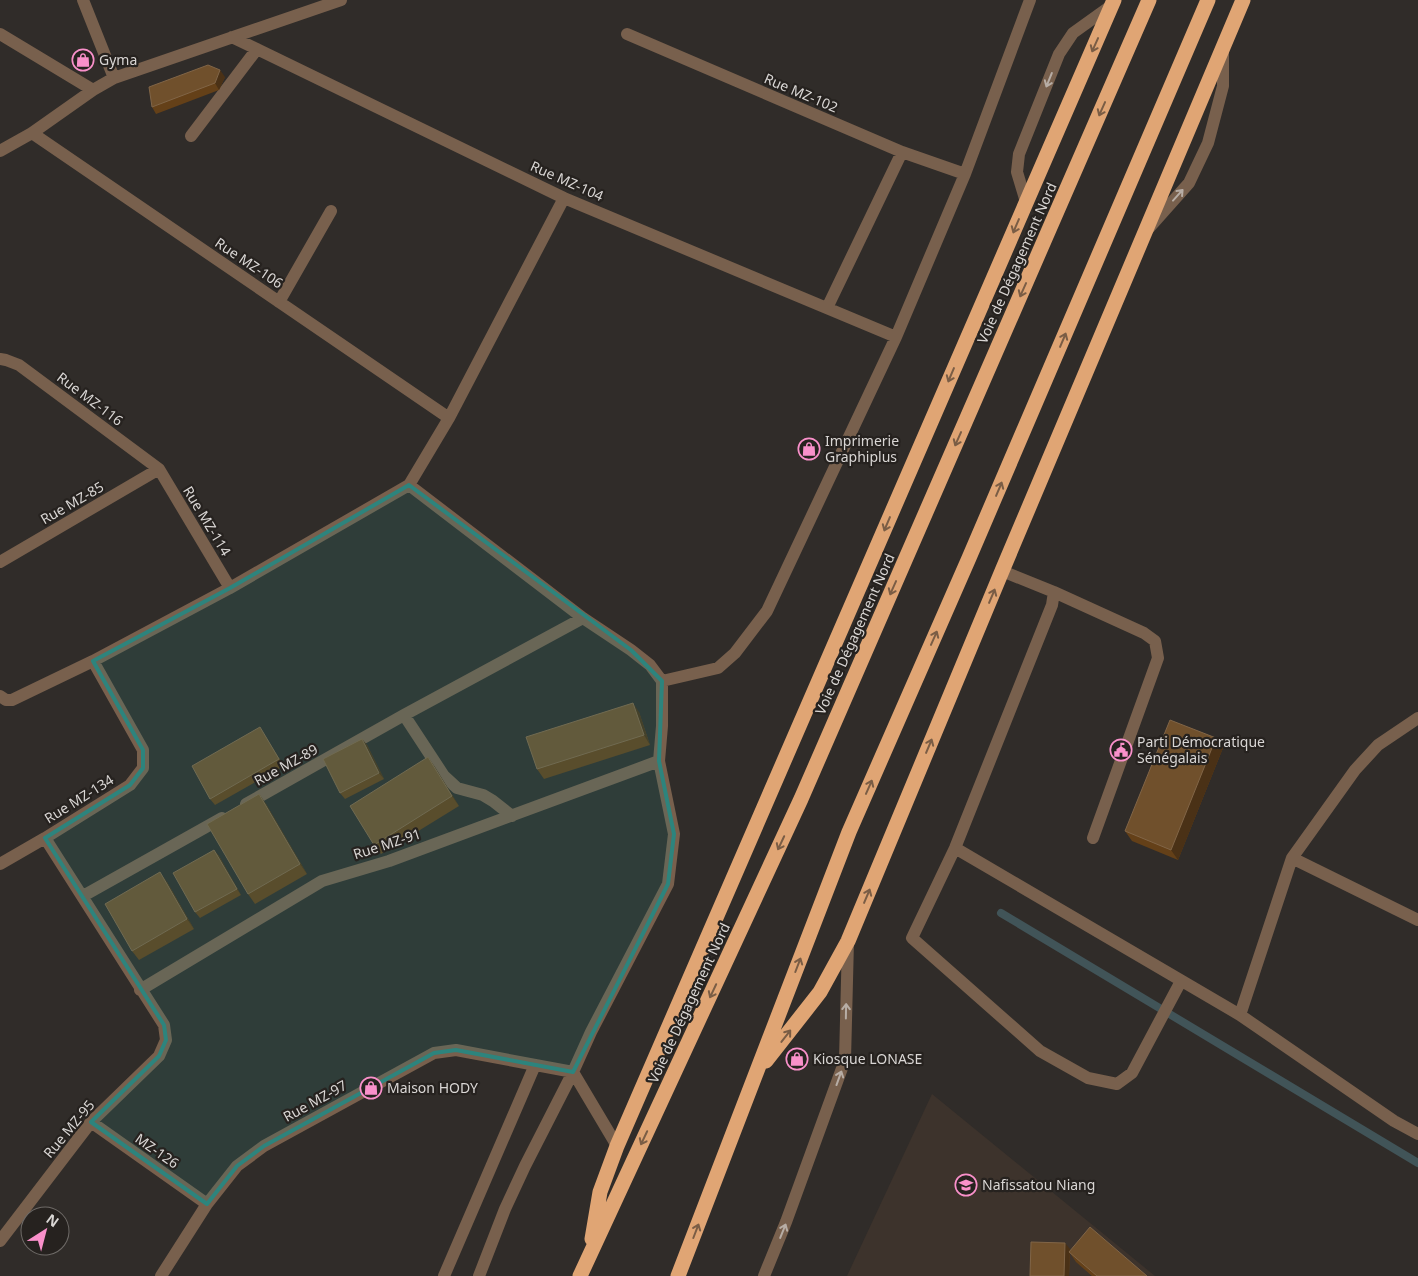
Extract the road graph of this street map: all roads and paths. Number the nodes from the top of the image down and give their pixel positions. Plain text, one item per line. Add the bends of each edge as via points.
1 (83, 0) edge
2 (341, 0) edge
3 (1030, 0) edge
4 (1149, 0) edge
5 (1208, 0) edge
6 (1243, 0) edge
7 (1113, 2) edge
8 (0, 34) edge
9 (627, 34) dead end
10 (232, 37) junction
11 (1223, 48) junction
12 (256, 49) junction
13 (114, 78) junction
14 (93, 90) junction
15 (32, 133) junction
16 (191, 136) dead end
17 (0, 151) edge
18 (902, 152) junction
19 (965, 174) junction
20 (564, 198) junction
21 (1026, 202) junction
22 (331, 211) dead end
23 (1145, 231) junction
24 (279, 302) junction
25 (827, 308) junction
26 (896, 337) junction
27 (0, 359) edge
28 (449, 418) junction
29 (159, 469) junction
30 (409, 485) junction
31 (0, 562) edge
32 (1002, 571) junction
33 (230, 588) junction
34 (1054, 592) junction
35 (583, 618) junction
36 (94, 661) junction
37 (662, 681) junction
38 (0, 696) edge
39 (404, 715) junction
40 (1418, 718) edge
41 (659, 761) junction
42 (512, 816) junction
43 (45, 838) junction
44 (1093, 838) dead end
45 (955, 848) junction
46 (1292, 858) junction
47 (0, 864) edge
48 (83, 896) junction
49 (1415, 916) edge
50 (848, 941) junction
51 (1181, 981) junction
52 (140, 990) junction
53 (1240, 1015) junction
54 (536, 1065) junction
55 (573, 1072) junction
56 (756, 1074) junction
57 (91, 1122) junction
58 (1418, 1134) edge
59 (617, 1146) junction
60 (207, 1204) junction
61 (0, 1242) edge
62 (588, 1259) junction
63 (161, 1276) edge
64 (444, 1276) edge
65 (479, 1276) edge
66 (580, 1276) edge
67 (678, 1276) edge
68 (764, 1276) edge

1 - 13 street
2 - 10 street
3 - 19 street
4 -> 62 highway, Voie de Dégagement Nord via 802,799
56 -> 5 highway via 849,832 970,558
6 - 11 highway
7 -> 21 highway
7 -> 21 street via 1073,33 1059,54 1019,154 1018,172
8 - 14 street
9 - 18 street, Rue MZ-102
10 - 12 street, Rue MZ-104
10 - 13 street
11 - 23 highway
23 -> 11 street via 1189,184 1208,143 1223,86
12 - 16 street
12 - 20 street, Rue MZ-104
13 - 14 street
14 - 15 street
15 - 17 street
15 - 24 street, Rue MZ-106
18 - 19 street, Rue MZ-102
18 - 25 street
19 - 26 street
20 - 25 street, Rue MZ-104
20 - 28 street
21 -> 59 highway
22 - 24 street
23 - 32 highway
24 - 28 street, Rue MZ-106
25 - 26 street, Rue MZ-104
26 - 37 street via 766,611 735,653 718,668
27 - 29 street, Rue MZ-116 via 19,365
28 - 30 street
29 - 31 street, Rue MZ-85
29 - 33 street, Rue MZ-114
30 - 33 street
30 - 35 street
32 - 34 street
50 -> 32 highway
33 - 36 street
34 - 44 street via 1144,633 1155,642 1158,658
34 - 45 street via 1052,605
35 - 37 street via 650,665
35 - 39 street, Rue MZ-89
36 - 38 street via 12,700
36 - 43 street, Rue MZ-134 via 144,750 143,768 130,785
37 - 41 street
39 - 42 street via 444,776 457,788 493,801
39 - 48 street, Rue MZ-89
40 - 46 street via 1378,745
41 - 42 street, Rue MZ-91
41 - 55 street via 674,834 668,884
42 - 52 street, Rue MZ-91 via 322,881
43 - 47 street, Rue MZ-134
43 - 48 street
45 - 51 street
45 - 51 street via 912,938 1040,1051 1088,1078 1117,1084 1132,1073
46 - 49 street
46 - 53 street
48 - 52 street
56 -> 50 highway via 820,992
68 -> 50 street via 845,1060
51 - 53 street
52 - 57 street, Rue MZ-95 via 164,1025 166,1040 159,1056
53 - 58 street via 1394,1121
54 - 55 street, Rue MZ-97
54 - 60 street, Rue MZ-97 via 456,1050 434,1053 264,1146 237,1166
54 - 64 street
55 - 59 street
55 - 65 street via 509,1200
67 -> 56 highway
57 - 60 street, MZ-126
57 - 61 street, Rue MZ-95
59 - 62 highway via 600,1192
60 - 63 street, Rue MZ-97
62 - 66 highway, Voie de Dégagement Nord

